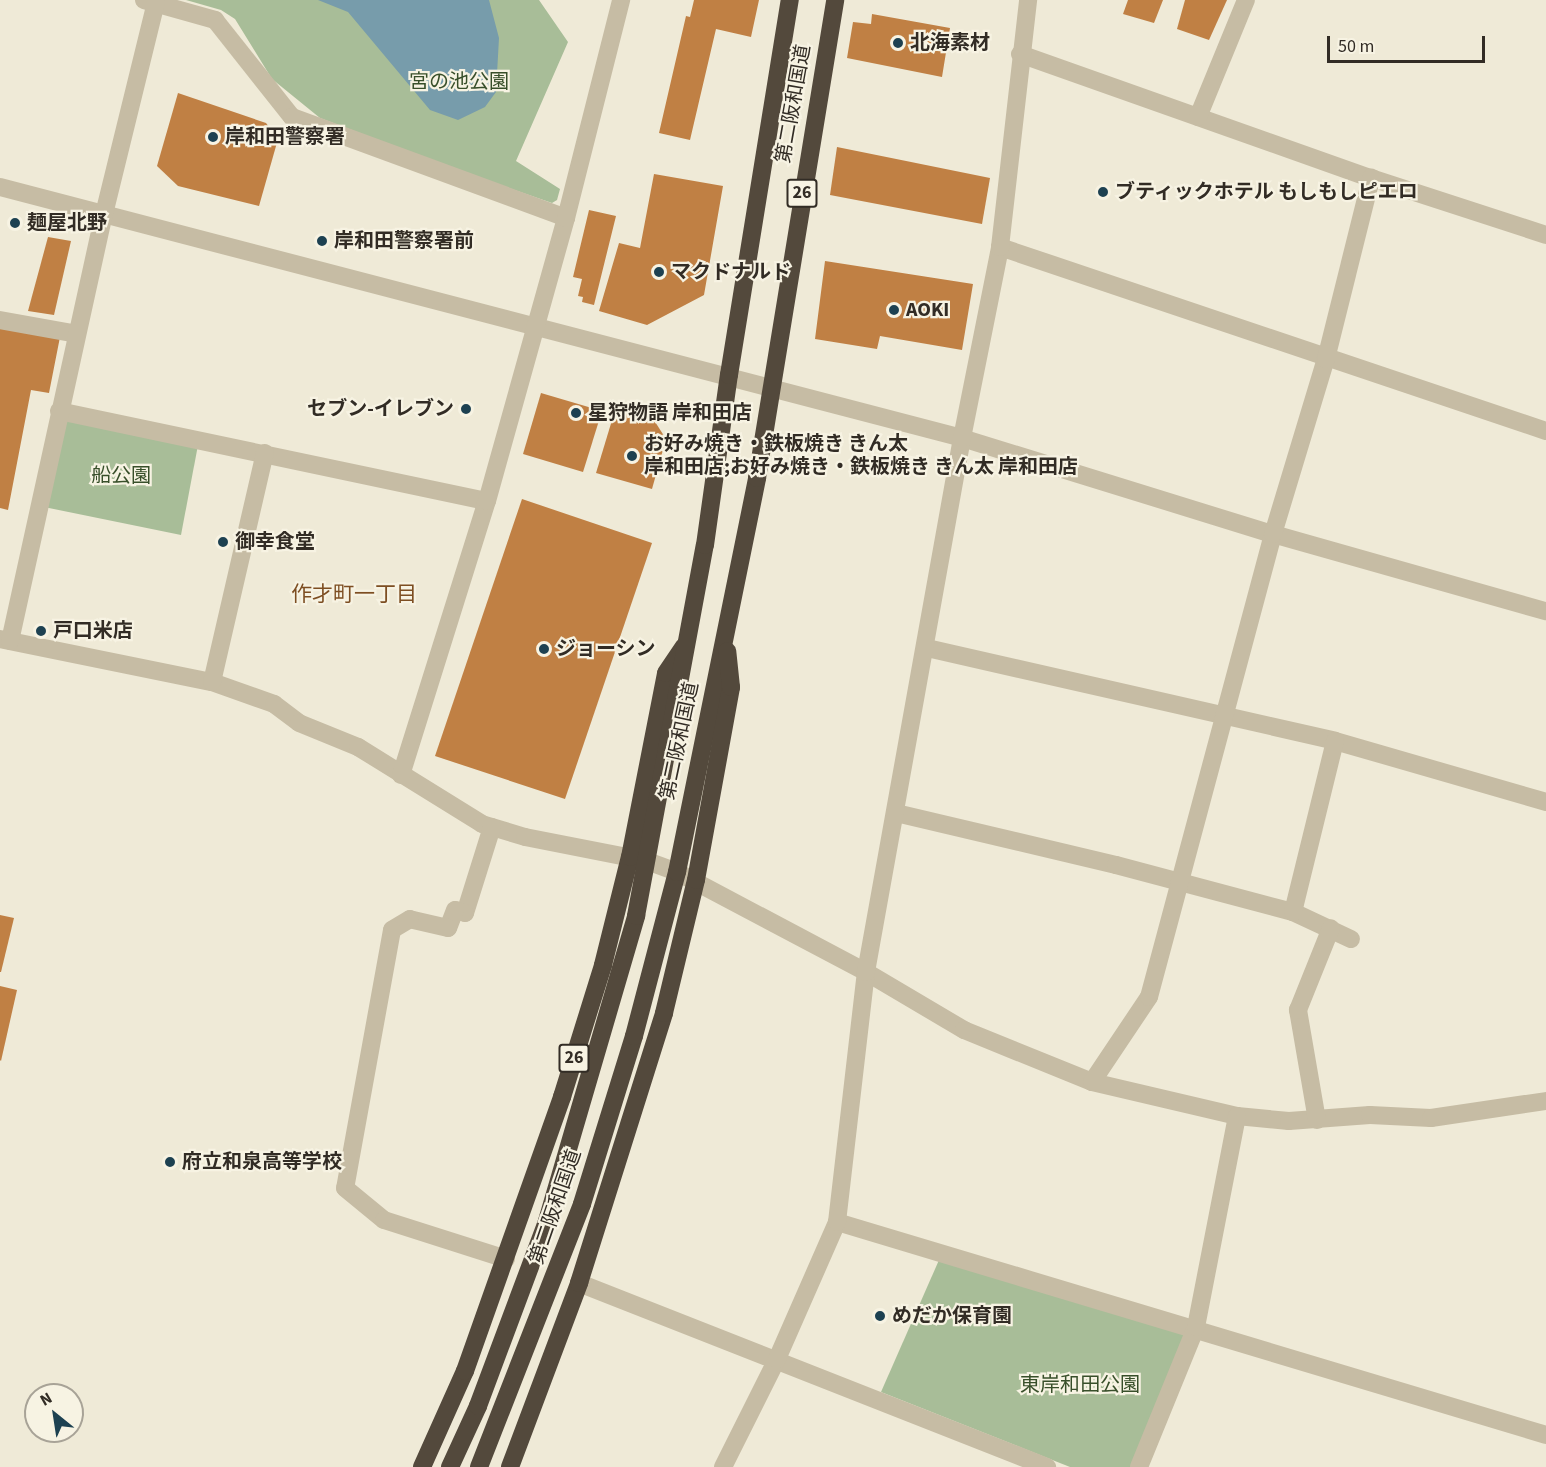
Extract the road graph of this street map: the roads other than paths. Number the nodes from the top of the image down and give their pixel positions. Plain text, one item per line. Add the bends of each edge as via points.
1 (621, 0) edge
2 (790, 0) edge
3 (835, 0) edge
4 (1028, 0) edge
5 (1246, 0) edge
6 (150, 1) edge
7 (1020, 54) junction
8 (1198, 117) junction
9 (1371, 178) junction
10 (0, 187) edge
11 (104, 213) junction
12 (566, 218) junction
13 (1546, 235) edge
14 (1000, 247) junction
15 (0, 320) edge
16 (535, 325) junction
17 (77, 334) junction
18 (1326, 359) junction
19 (729, 375) junction
20 (769, 387) junction
21 (59, 411) junction
22 (1546, 431) edge
23 (962, 438) junction
24 (265, 453) junction
25 (487, 501) junction
26 (1273, 534) junction
27 (1546, 611) edge
28 (726, 632) junction
29 (5, 640) edge
30 (927, 648) junction
31 (212, 682) junction
32 (1224, 716) junction
33 (1335, 741) junction
34 (401, 775) junction
35 (1546, 802) edge
36 (896, 813) junction
37 (492, 827) junction
38 (638, 859) junction
39 (677, 872) junction
40 (696, 880) junction
41 (1178, 880) junction
42 (1293, 912) junction
43 (1331, 928) junction
44 (1351, 939) dead end
45 (866, 972) junction
46 (1092, 1082) junction
47 (1546, 1101) edge
48 (1237, 1116) junction
49 (1317, 1120) junction
50 (837, 1222) junction
51 (506, 1259) junction
52 (579, 1283) junction
53 (1196, 1327) junction
54 (777, 1359) junction
55 (1546, 1435) edge
56 (422, 1467) edge
57 (450, 1467) edge
58 (479, 1467) edge
59 (510, 1467) edge
60 (723, 1467) edge
61 (1047, 1467) edge
62 (1139, 1467) edge

1 - 12 street
2 - 19 highway, 第二阪和国道 / 26
3 - 20 highway, 第二阪和国道 / 26
4 - 7 street
5 - 8 street
6 - 11 street
6 - 12 street via 215,21 292,117
7 - 8 street
7 - 14 street
8 - 9 street
9 - 13 street
9 - 18 street
10 - 11 street
11 - 16 street
11 - 17 street
12 - 16 street
14 - 18 street
14 - 23 street
15 - 17 street
16 - 19 street
16 - 25 street
17 - 21 street
18 - 22 street
18 - 26 street
19 - 20 street
19 - 38 highway, 第二阪和国道 / 26 via 689,640 666,673
20 - 23 street
20 - 28 highway, 第二阪和国道 / 26 via 757,478
21 - 24 street
21 - 29 street
23 - 26 street
23 - 30 street
24 - 25 street
24 - 31 street
25 - 34 street
26 - 27 street
26 - 32 street
28 - 39 highway, 第二阪和国道 / 26
28 - 40 highway, 26 via 730,687
29 - 31 street
30 - 32 street
30 - 36 street
31 - 34 street via 274,704 299,723 358,747
32 - 33 street
32 - 41 street
33 - 35 street
33 - 42 street
34 - 37 street
36 - 41 street
36 - 45 street
37 - 38 street
37 - 51 street via 465,913 455,910 448,928 410,919 392,930 345,1188 384,1220
38 - 39 street
38 - 51 highway, 26
38 - 57 highway, 第二阪和国道 / 26 via 636,916 547,1221 478,1406
39 - 40 street
39 - 58 highway, 第二阪和国道 / 26 via 582,1204
40 - 45 street
40 - 52 highway, 26 via 664,1013
41 - 42 street
41 - 46 street via 1149,997
42 - 43 street
43 - 44 street
43 - 49 street via 1298,1010
45 - 46 street via 964,1030
45 - 50 street
46 - 48 street
47 - 49 street via 1431,1118 1370,1115
48 - 49 street
48 - 53 street
50 - 53 street
50 - 54 street
51 - 56 highway, 26 via 465,1371
52 - 54 street
52 - 59 highway, 26
53 - 55 street
53 - 62 street
54 - 60 street
54 - 61 street

